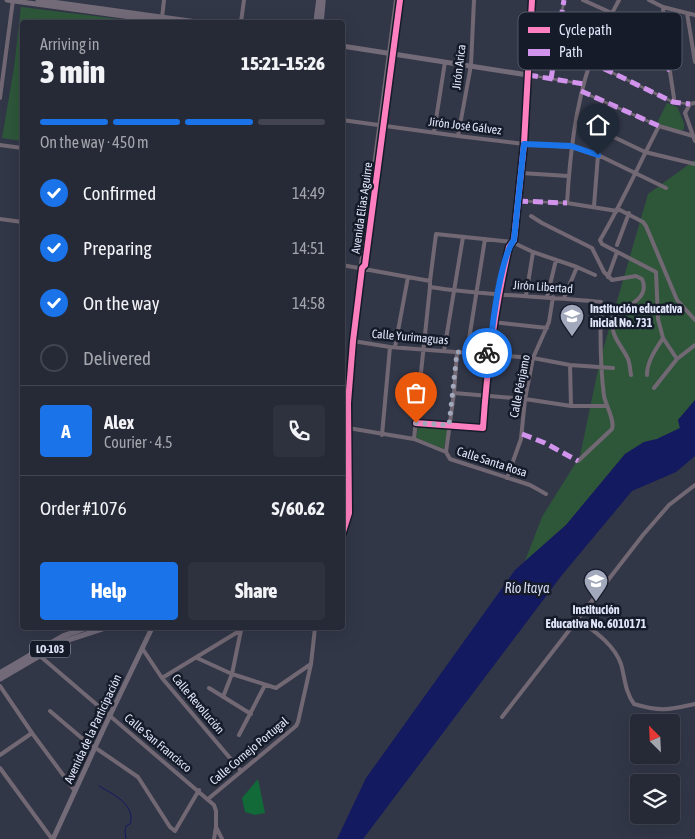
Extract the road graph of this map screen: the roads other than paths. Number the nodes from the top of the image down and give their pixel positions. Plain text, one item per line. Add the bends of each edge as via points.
1 (11, 0) edge
2 (38, 0) edge
3 (88, 0) edge
4 (164, 0) edge
5 (244, 0) edge
6 (319, 0) edge
7 (323, 0) edge
8 (396, 0) edge
9 (400, 0) edge
10 (474, 0) edge
11 (583, 0) edge
12 (619, 0) edge
13 (649, 0) edge
14 (663, 7) junction
15 (86, 9) junction
16 (610, 12) edge
17 (613, 12) edge
18 (663, 12) edge
19 (687, 13) junction
20 (695, 15) edge
21 (158, 20) edge
22 (163, 20) edge
23 (240, 20) edge
24 (316, 20) edge
25 (321, 20) edge
26 (345, 46) edge
27 (391, 54) junction
28 (445, 62) junction
29 (695, 62) edge
30 (470, 65) junction
31 (528, 70) edge
32 (552, 70) edge
33 (588, 70) edge
34 (607, 70) edge
35 (670, 70) edge
36 (1, 75) edge
37 (528, 75) junction
38 (551, 79) junction
39 (584, 84) junction
40 (581, 91) junction
41 (0, 98) edge
42 (673, 102) junction
43 (693, 103) edge
44 (576, 119) junction
45 (345, 121) edge
46 (658, 126) junction
47 (382, 127) junction
48 (434, 132) junction
49 (458, 136) junction
50 (693, 136) junction
51 (695, 141) edge
52 (524, 144) junction
53 (0, 145) edge
54 (571, 146) junction
55 (20, 148) edge
56 (645, 152) junction
57 (598, 155) junction
58 (695, 164) edge
59 (522, 173) junction
60 (635, 173) junction
61 (568, 176) junction
62 (666, 188) dead end
63 (518, 201) junction
64 (567, 203) junction
65 (594, 206) junction
66 (618, 210) junction
67 (629, 214) junction
68 (532, 216) dead end
69 (0, 219) edge
70 (20, 222) edge
71 (463, 237) junction
72 (485, 239) junction
73 (512, 242) junction
74 (616, 245) dead end
75 (533, 252) junction
76 (617, 252) junction
77 (556, 260) junction
78 (345, 265) edge
79 (577, 267) junction
80 (362, 268) junction
81 (594, 275) dead end
82 (408, 276) junction
83 (608, 277) junction
84 (430, 281) junction
85 (430, 287) junction
86 (453, 291) junction
87 (477, 293) junction
88 (498, 294) junction
89 (526, 296) junction
90 (548, 297) junction
91 (553, 297) junction
92 (564, 298) junction
93 (694, 314) edge
94 (695, 320) edge
95 (493, 322) junction
96 (546, 328) junction
97 (662, 338) junction
98 (353, 341) junction
99 (695, 346) edge
100 (392, 347) junction
101 (422, 349) junction
102 (444, 350) junction
103 (457, 352) junction
104 (467, 352) junction
105 (489, 354) junction
106 (533, 358) junction
107 (677, 359) junction
108 (570, 365) junction
109 (600, 367) junction
110 (613, 368) dead end
111 (630, 375) dead end
112 (648, 375) dead end
113 (654, 388) dead end
114 (454, 393) junction
115 (485, 396) junction
116 (525, 399) junction
117 (571, 406) junction
118 (606, 406) junction
119 (416, 423) junction
120 (449, 425) junction
121 (348, 428) junction
122 (382, 435) junction
123 (414, 440) junction
124 (446, 452) junction
125 (578, 461) dead end
126 (507, 478) junction
127 (695, 485) edge
128 (546, 494) dead end
129 (345, 512) edge
130 (350, 513) junction
131 (345, 526) edge
132 (578, 619) junction
133 (80, 630) edge
134 (99, 630) edge
135 (151, 630) edge
136 (239, 630) edge
137 (241, 630) edge
138 (315, 630) edge
139 (142, 648) junction
140 (36, 654) junction
141 (197, 658) junction
142 (311, 664) junction
143 (0, 674) edge
144 (232, 674) junction
145 (162, 678) junction
146 (0, 679) edge
147 (265, 685) junction
148 (0, 686) edge
149 (209, 688) dead end
150 (223, 697) junction
151 (695, 704) edge
152 (50, 711) dead end
153 (251, 714) junction
154 (110, 715) junction
155 (502, 718) dead end
156 (32, 733) junction
157 (238, 735) dead end
158 (0, 755) edge
159 (0, 768) edge
160 (241, 771) junction
161 (199, 790) junction
162 (75, 792) junction
163 (208, 799) junction
164 (216, 827) junction
165 (53, 839) edge
166 (214, 839) edge
167 (222, 839) edge

1 - 15 main road
1 - 36 street
2 - 15 main road
3 - 15 street
4 - 22 street
5 - 23 street
6 - 24 main road
7 - 25 main road
8 - 27 street, Avenida Elías Aguirre
9 - 27 street, Avenida Elías Aguirre
10 - 30 street, Jirón Arica
11 - 16 street
12 - 17 street
13 - 14 street
14 - 18 street
14 - 19 street
15 - 21 main road
19 - 20 street
19 - 29 street
26 - 27 main road
27 - 28 main road
27 - 47 street, Avenida Elías Aguirre
28 - 30 main road
28 - 48 street
30 - 37 main road
30 - 49 street, Jirón Arica
31 - 37 street
32 - 38 street
33 - 39 street
34 - 42 street
35 - 42 street
36 - 41 street
37 - 38 street
37 - 52 street
38 - 39 street
39 - 40 street
40 - 44 street
40 - 46 street
42 - 43 street
43 - 50 street via 685,113
44 - 54 street
44 - 56 street
45 - 47 street, Jirón José Gálvez
46 - 50 street
46 - 56 street
47 - 48 street, Jirón José Gálvez
47 - 80 street, Avenida Elías Aguirre via 360,264
48 - 49 street, Jirón José Gálvez
49 - 52 street, Jirón José Gálvez
50 - 51 street
52 - 54 street, Jirón José Gálvez
52 - 59 street
53 - 55 street
54 - 57 street, Jirón José Gálvez
54 - 61 street
56 - 58 street
56 - 60 street
57 - 60 street, Jirón José Gálvez
57 - 65 street
59 - 61 street
59 - 63 street
60 - 62 street, Jirón José Gálvez
60 - 66 street
61 - 64 street
63 - 64 street
63 - 73 street
64 - 65 street
65 - 66 street
66 - 67 street
66 - 76 street via 600,240
67 - 74 street
67 - 93 street via 646,226 677,300
68 - 83 street via 592,248
69 - 70 street
71 - 72 street
71 - 84 street via 436,234
71 - 86 street
72 - 73 street
72 - 87 street
73 - 75 street
73 - 88 street
75 - 77 street
75 - 89 street
76 - 83 street
76 - 97 street via 656,272
77 - 79 street
77 - 90 street
78 - 80 street
79 - 81 street
79 - 92 street
80 - 82 street
80 - 98 street
82 - 84 street
82 - 100 street
83 - 111 street via 615,280 636,276 644,284 639,300 613,317 613,334 628,358
84 - 85 street
85 - 86 street, Jirón Libertad
85 - 101 street
86 - 87 street, Jirón Libertad
86 - 102 street
87 - 88 street, Jirón Libertad
87 - 104 street
88 - 89 street, Jirón Libertad
88 - 95 street
89 - 90 street, Jirón Libertad
90 - 91 street, Jirón Libertad
91 - 92 street, Jirón Libertad
91 - 96 street, Calle Pénjamo
92 - 109 street, Jirón Libertad via 601,302
93 - 94 street
95 - 96 street
95 - 105 street
96 - 106 street, Calle Pénjamo
97 - 107 street
97 - 112 street via 647,368
98 - 100 street, Calle Yurimaguas
98 - 121 street
99 - 107 street
100 - 101 street, Calle Yurimaguas
100 - 122 street
101 - 102 street, Calle Yurimaguas
101 - 119 street
102 - 103 street, Calle Yurimaguas
103 - 104 street, Calle Yurimaguas
103 - 114 street
104 - 105 street, Calle Yurimaguas
105 - 106 street, Calle Yurimaguas
105 - 115 street
106 - 108 street, Calle Yurimaguas
106 - 116 street, Calle Pénjamo
107 - 113 street
108 - 109 street, Calle Yurimaguas
108 - 117 street
109 - 110 street, Calle Yurimaguas
109 - 118 street
114 - 115 street
114 - 120 street
115 - 116 street
115 - 120 street, Calle Santa Rosa via 483,428
116 - 117 street
116 - 126 street, Calle Pénjamo via 521,439
117 - 118 street
118 - 125 street via 612,429
119 - 120 street, Calle Santa Rosa
119 - 123 street
120 - 124 street
121 - 122 street, Calle Santa Rosa
121 - 130 street
122 - 123 street, Calle Santa Rosa
123 - 124 street, Calle Santa Rosa
124 - 126 street, Calle Santa Rosa via 450,459
126 - 128 street, Calle Santa Rosa
127 - 132 street via 669,505
129 - 130 street
130 - 131 street
132 - 151 street via 615,652 626,691 634,704 669,710
132 - 155 street
133 - 140 main road, LO-103 via 63,636
134 - 140 main road, LO-103
135 - 139 main road, Avenida de la Participación
136 - 141 street
137 - 144 street
138 - 142 street, Calle Cornejo Portugal
139 - 145 street, Calle Revolución
139 - 154 main road, Avenida de la Participación
140 - 143 main road, LO-103
140 - 146 main road, LO-103
140 - 154 street, Calle San Francisco
141 - 144 street
141 - 145 street
142 - 147 street via 276,688
142 - 160 street, Calle Cornejo Portugal via 296,726
144 - 147 street
144 - 150 street
145 - 160 street, Calle Revolución
147 - 153 street
148 - 156 street
149 - 150 street
150 - 153 street
152 - 161 street, Calle Cornejo Portugal via 84,740 138,777 175,831
153 - 157 street
154 - 161 street, Calle San Francisco
154 - 162 main road, Avenida de la Participación, bridge
156 - 158 street
156 - 162 street
159 - 165 street
160 - 163 street, Calle Cornejo Portugal
161 - 163 street, Calle San Francisco
162 - 165 main road, Avenida de la Participación
163 - 164 street, Calle San Francisco via 216,811
164 - 166 street
164 - 167 street, Calle San Francisco

